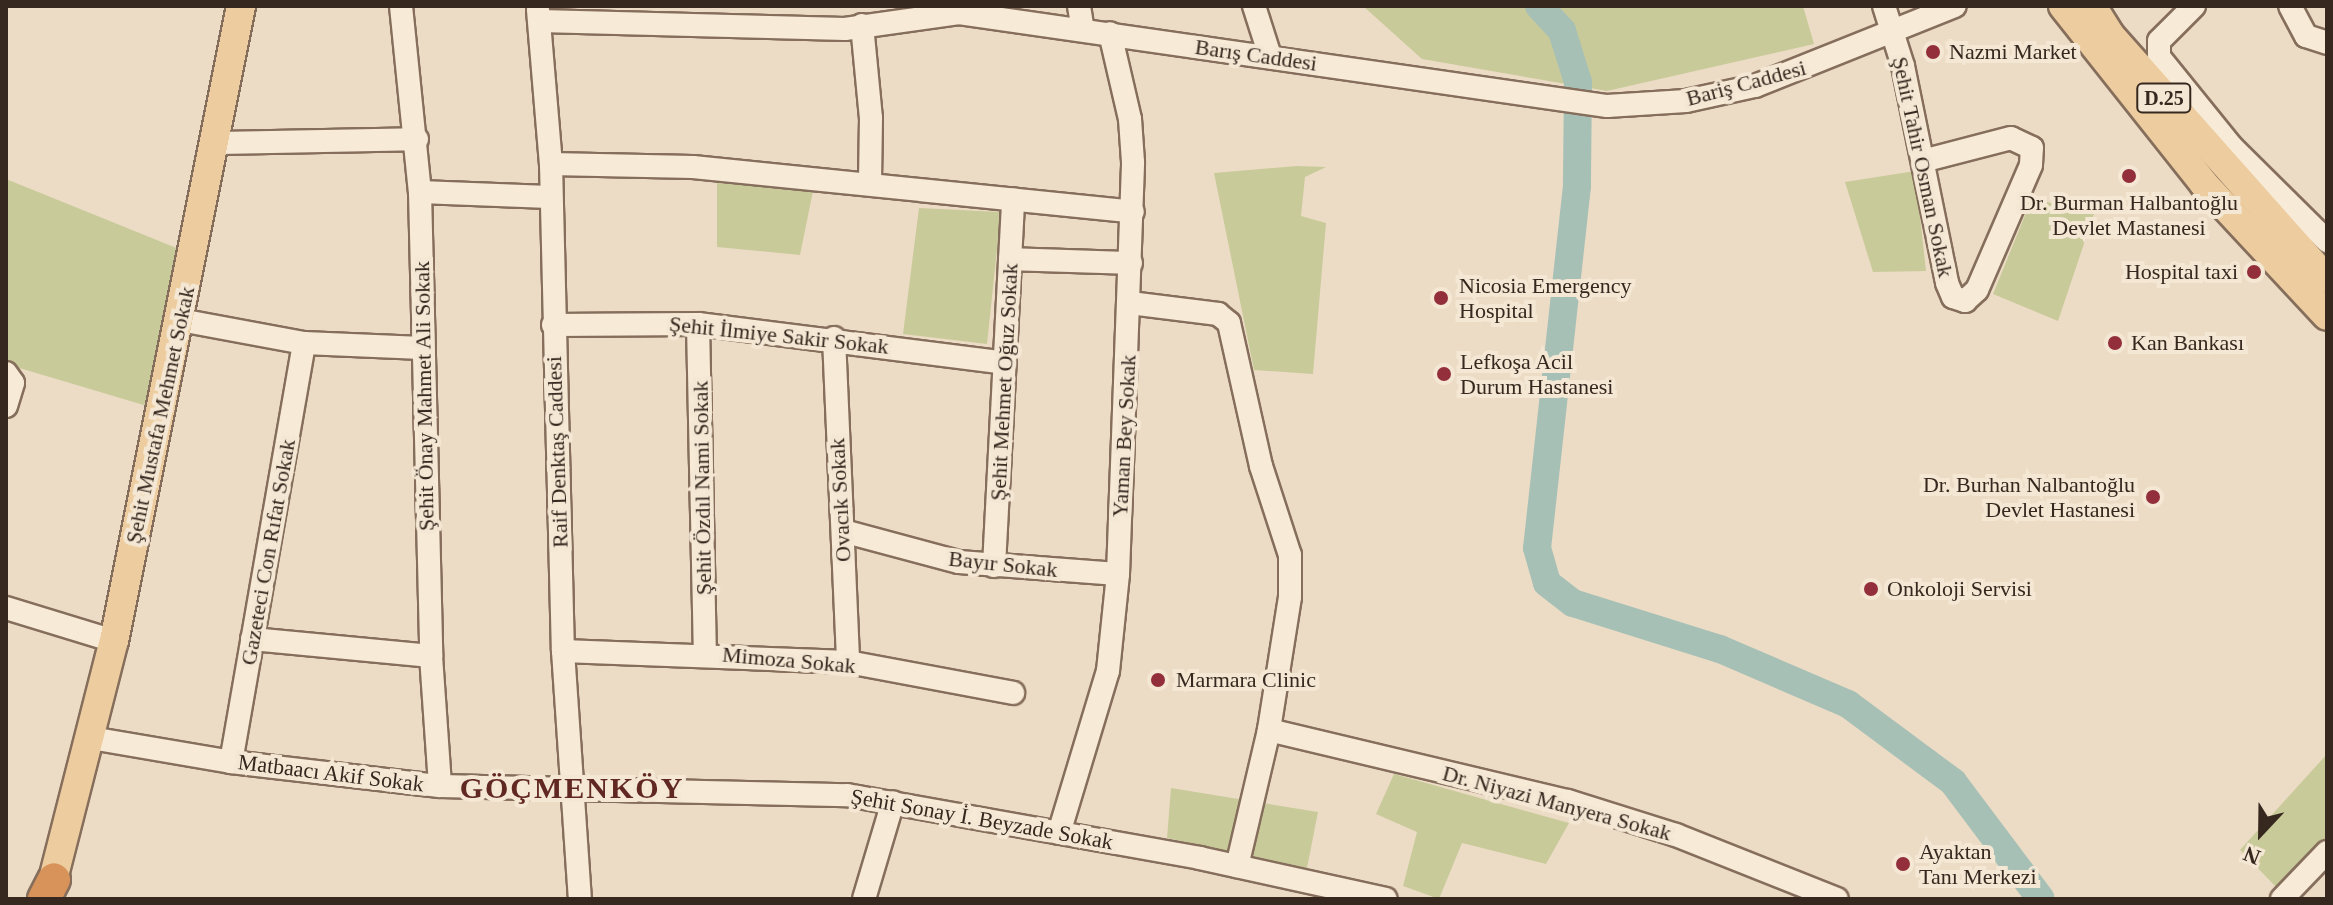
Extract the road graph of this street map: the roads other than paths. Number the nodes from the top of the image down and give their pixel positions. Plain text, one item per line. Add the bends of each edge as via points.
1 (241, 6) edge
2 (401, 6) edge
3 (1079, 6) edge
4 (1254, 6) edge
5 (1884, 6) edge
6 (1955, 6) edge
7 (2063, 6) edge
8 (2092, 6) edge
9 (2194, 6) edge
10 (2290, 6) edge
11 (958, 10) edge
12 (1936, 10) edge
13 (539, 14) edge
14 (673, 14) edge
15 (862, 25) junction
16 (1083, 30) junction
17 (1894, 32) junction
18 (1110, 33) junction
19 (2327, 43) edge
20 (1270, 56) junction
21 (1552, 101) joint
22 (417, 139) junction
23 (217, 143) junction
24 (1923, 161) junction
25 (551, 164) junction
26 (870, 183) junction
27 (420, 192) junction
28 (549, 197) junction
29 (1013, 199) junction
30 (1133, 212) junction
31 (2327, 241) edge
32 (1010, 259) junction
33 (1131, 263) junction
34 (2327, 279) edge
35 (1130, 303) junction
36 (2327, 316) edge
37 (180, 320) junction
38 (698, 324) junction
39 (553, 325) junction
40 (834, 338) junction
41 (304, 343) junction
42 (422, 348) junction
43 (1005, 363) junction
44 (9, 378) edge
45 (6, 406) edge
46 (843, 531) junction
47 (994, 566) junction
48 (1118, 574) junction
49 (6, 608) edge
50 (252, 639) junction
51 (114, 641) junction
52 (563, 651) junction
53 (705, 653) junction
54 (431, 656) junction
55 (848, 662) junction
56 (1013, 693) dead end
57 (1269, 730) junction
58 (91, 738) junction
59 (231, 762) junction
60 (440, 786) junction
61 (572, 791) junction
62 (893, 802) junction
63 (1059, 833) junction
64 (2327, 852) edge
65 (1237, 866) junction
66 (52, 894) edge
67 (580, 899) edge
68 (864, 899) edge
69 (1386, 899) edge
70 (1837, 899) edge
71 (2282, 899) edge

1 - 23 main road, Şehit Mustafa Mehmet Sokak
2 - 22 street, Şehit Önay Mahmet Ali Sokak
3 - 16 street
4 - 20 street
5 - 17 street, Şehit Tahir Osman Sokak
6 - 12 street, Bariş Caddesi
7 - 36 main road, D.25 via 2204,184
8 - 34 main road, D.25 via 2140,71
9 - 31 street via 2159,41 2159,57 2242,158
10 - 19 street via 2306,36
11 - 15 street, Barış Caddesi
11 - 16 street, Barış Caddesi
12 - 17 street, Bariş Caddesi
13 - 14 street, Barış Caddesi
13 - 25 street, Raif Denktaş Caddesi
14 - 15 street, Barış Caddesi via 816,29
15 - 26 street
16 - 18 street, Barış Caddesi
17 - 21 street, Bariş Caddesi via 1744,89 1686,101 1607,106
17 - 24 street, Şehit Tahir Osman Sokak
18 - 20 street, Barış Caddesi
18 - 30 street, Yaman Bey Sokak via 1130,119
20 - 21 street, Barış Caddesi
22 - 23 street
22 - 27 street, Şehit Önay Mahmet Ali Sokak
23 - 37 main road, Şehit Mustafa Mehmet Sokak
24 - 24 street, Şehit Tahir Osman Sokak via 2011,138 2032,148 2031,165 1977,290 1967,300 1956,299 1947,283
25 - 26 street via 693,167
25 - 28 street, Raif Denktaş Caddesi
26 - 29 street
27 - 28 street
27 - 42 street, Şehit Önay Mahmet Ali Sokak
28 - 39 street, Raif Denktaş Caddesi
29 - 30 street
29 - 32 street, Şehit Mehmet Oğuz Sokak
30 - 33 street, Yaman Bey Sokak
32 - 33 street
32 - 43 street, Şehit Mehmet Oğuz Sokak
33 - 35 street, Yaman Bey Sokak
35 - 48 street, Yaman Bey Sokak
35 - 57 street via 1218,314 1231,330 1261,466 1290,555 1290,597
37 - 41 street
37 - 51 main road, Şehit Mustafa Mehmet Sokak
38 - 39 street, Şehit İlmiye Sakir Sokak
38 - 40 street, Şehit İlmiye Sakir Sokak
38 - 53 street, Şehit Özdıl Nami Sokak
39 - 52 street, Raif Denktaş Caddesi
40 - 43 street, Şehit İlmiye Sakir Sokak
40 - 46 street, Ovacık Sokak
41 - 42 street
41 - 50 street, Gazeteci Con Rıfat Sokak
42 - 54 street, Şehit Önay Mahmet Ali Sokak
43 - 47 street, Şehit Mehmet Oğuz Sokak
44 - 45 street
46 - 47 street, Bayır Sokak
46 - 55 street, Ovacık Sokak
47 - 48 street, Bayır Sokak
48 - 63 street, Yaman Bey Sokak via 1104,686
49 - 51 street
50 - 54 street
50 - 59 street, Gazeteci Con Rıfat Sokak
51 - 58 main road, Şehit Mustafa Mehmet Sokak
52 - 53 street, Mimoza Sokak
52 - 61 street, Raif Denktaş Caddesi
53 - 55 street, Mimoza Sokak
54 - 60 street, Şehit Önay Mahmet Ali Sokak
55 - 56 street, Mimoza Sokak
57 - 65 street
57 - 70 street, Dr. Niyazi Manyera Sokak via 1568,801 1676,835
58 - 59 street, Matbaacı Akif Sokak
58 - 66 main road, Şehit Mustafa Mehmet Sokak
59 - 60 street, Matbaacı Akif Sokak
60 - 61 street, Matbaacı Akif Sokak
61 - 62 street, Şehit Sonay İ. Beyzade Sokak via 804,792
61 - 67 street, Raif Denktaş Caddesi
62 - 63 street, Şehit Sonay İ. Beyzade Sokak
62 - 68 street
63 - 65 street, Şehit Sonay İ. Beyzade Sokak
64 - 71 street
65 - 69 street, Şehit Sonay İ. Beyzade Sokak

